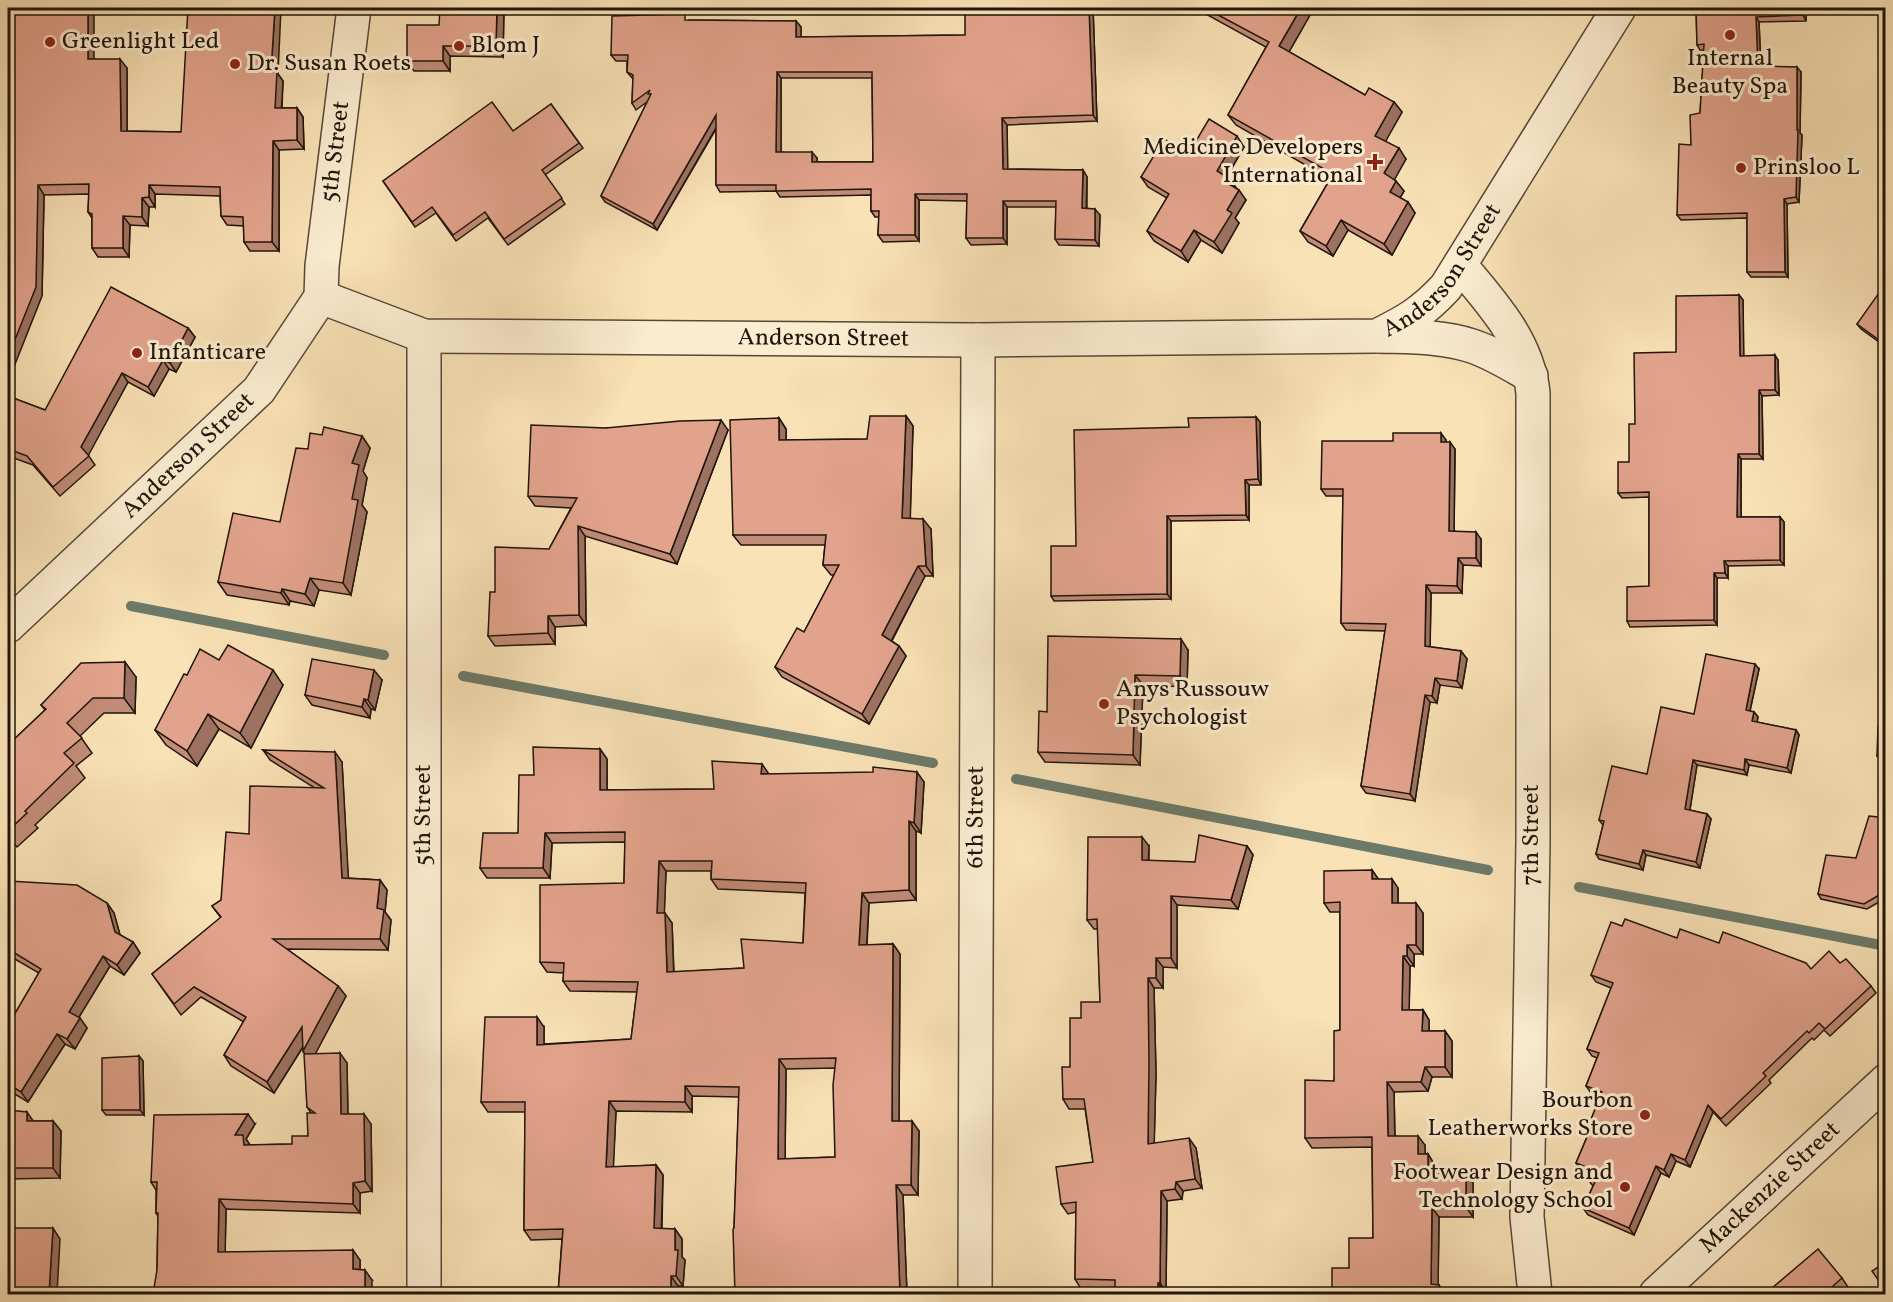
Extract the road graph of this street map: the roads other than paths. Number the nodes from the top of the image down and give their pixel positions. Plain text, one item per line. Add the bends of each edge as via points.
1 (354, 8) edge
2 (1619, 8) edge
3 (1460, 265) junction
4 (321, 297) junction
5 (424, 336) junction
6 (1377, 336) junction
7 (978, 340) junction
8 (1531, 376) junction
9 (8, 626) edge
10 (1886, 1081) edge
11 (424, 1294) edge
12 (975, 1294) edge
13 (1535, 1294) edge
14 (1656, 1294) edge

1 - 4 street, 5th Street
2 - 3 street, Anderson Street
3 - 6 street, Anderson Street via 1428,306
3 - 8 street, 7th Street via 1510,330
4 - 5 street, Anderson Street
4 - 9 street, Anderson Street via 259,390
5 - 7 street, Anderson Street
5 - 11 street, 5th Street
6 - 7 street, Anderson Street
6 - 8 street via 1452,341 1474,347
7 - 12 street, 6th Street
8 - 13 street, 7th Street via 1533,841 1527,1217
10 - 14 street, Mackenzie Street

